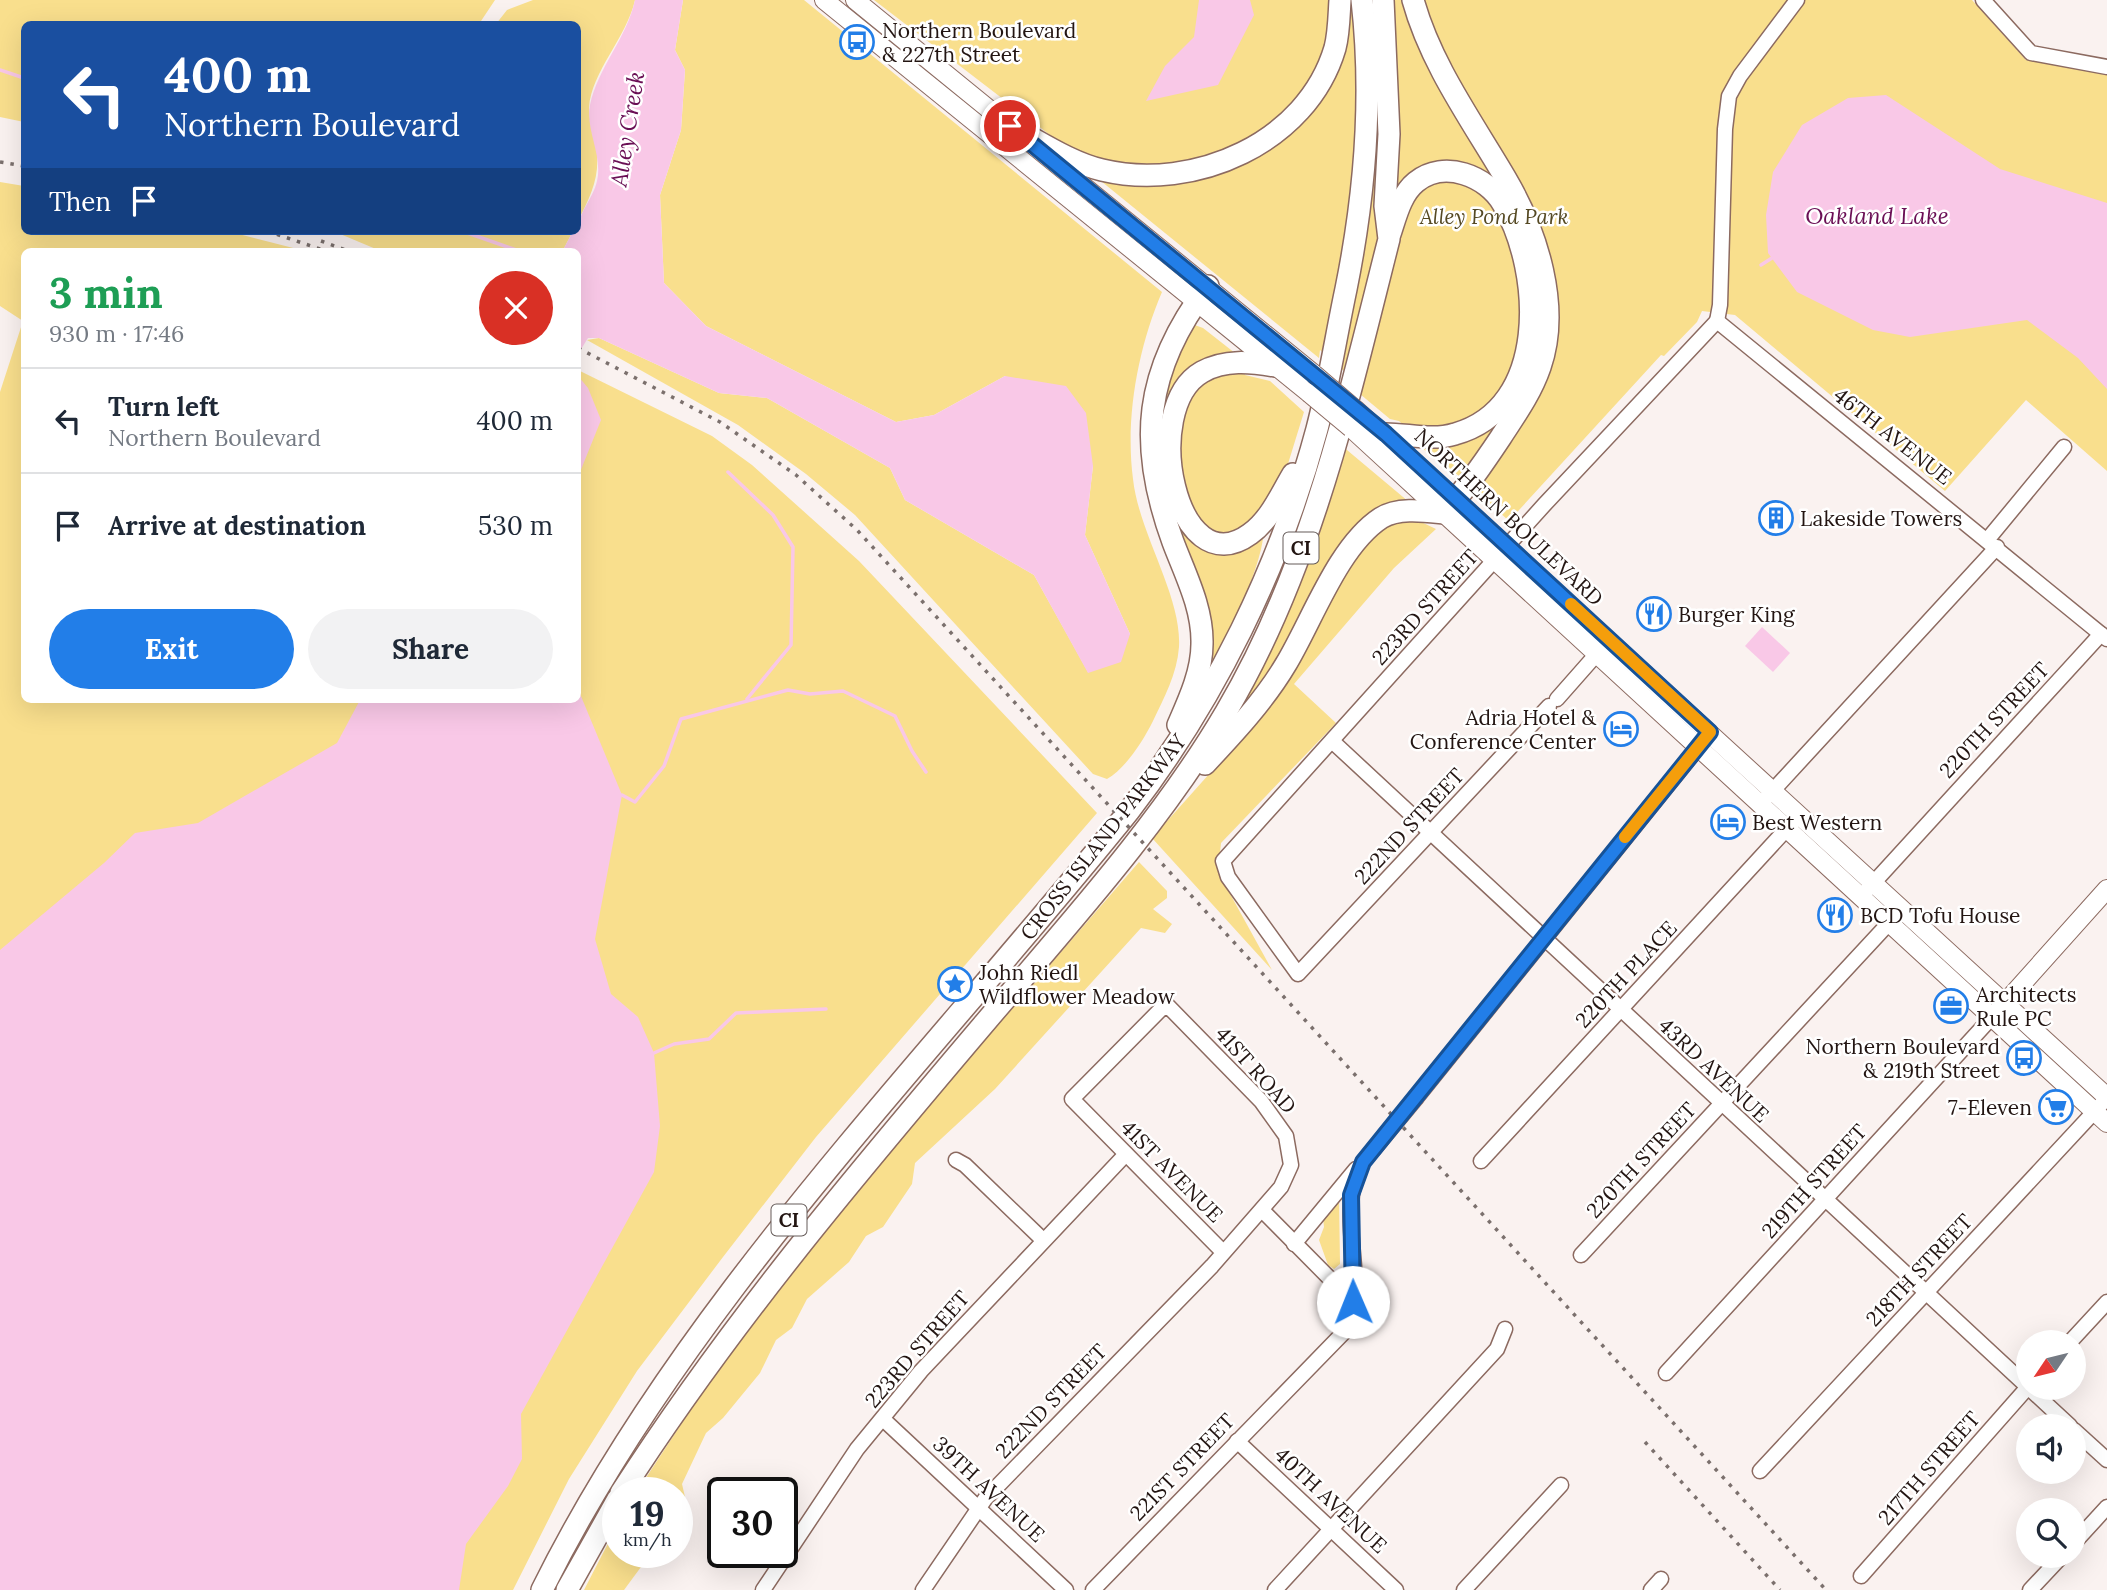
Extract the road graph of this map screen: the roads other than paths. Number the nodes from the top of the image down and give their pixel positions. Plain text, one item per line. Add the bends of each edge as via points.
1 (824, 0) edge
2 (855, 0) edge
3 (1340, 0) edge
4 (1362, 0) edge
5 (1383, 0) edge
6 (1413, 0) edge
7 (1797, 0) edge
8 (1983, 0) edge
9 (2107, 67) edge
10 (1010, 126) junction
11 (1389, 239) junction
12 (1202, 294) junction
13 (1717, 321) junction
14 (1275, 366) junction
15 (1316, 432) junction
16 (1386, 434) junction
17 (2064, 447) dead end
18 (1450, 506) junction
19 (1993, 543) junction
20 (1507, 546) junction
21 (1495, 560) junction
22 (2104, 636) edge
23 (1609, 640) junction
24 (1597, 654) junction
25 (1710, 732) junction
26 (1332, 741) junction
27 (1698, 747) junction
28 (1767, 797) junction
29 (1800, 815) junction
30 (1145, 828) junction
31 (1787, 829) junction
32 (1431, 835) junction
33 (1075, 878) junction
34 (1874, 883) junction
35 (2107, 889) edge
36 (1861, 897) junction
37 (1902, 909) junction
38 (1889, 922) junction
39 (1543, 940) junction
40 (1297, 974) joint
41 (2005, 1003) junction
42 (1166, 1004) joint
43 (1620, 1012) junction
44 (1992, 1017) junction
45 (1721, 1106) junction
46 (2104, 1107) edge
47 (1126, 1154) junction
48 (956, 1160) dead end
49 (1481, 1161) dead end
50 (1363, 1162) junction
51 (1824, 1200) junction
52 (1262, 1210) junction
53 (1042, 1240) junction
54 (1294, 1244) junction
55 (1222, 1251) junction
56 (1581, 1255) dead end
57 (1926, 1293) junction
58 (1353, 1302) junction
59 (2107, 1302) edge
60 (1505, 1329) dead end
61 (2081, 1330) edge
62 (1666, 1373) dead end
63 (2016, 1376) edge
64 (2017, 1400) edge
65 (2042, 1400) edge
66 (2057, 1414) edge
67 (883, 1419) junction
68 (1237, 1441) junction
69 (2086, 1441) edge
70 (2107, 1461) edge
71 (1760, 1471) dead end
72 (632, 1477) edge
73 (1561, 1485) dead end
74 (2107, 1507) edge
75 (979, 1508) junction
76 (602, 1528) edge
77 (1331, 1530) junction
78 (2086, 1530) edge
79 (2051, 1568) edge
80 (1861, 1576) dead end
81 (542, 1590) edge
82 (567, 1590) edge
83 (763, 1590) edge
84 (923, 1590) edge
85 (1066, 1590) edge
86 (1093, 1590) edge
87 (1275, 1590) edge
88 (1396, 1590) edge
89 (1464, 1590) edge
90 (2030, 1590) edge

1 - 12 main road, NORTHERN BOULEVARD
2 - 10 main road, NORTHERN BOULEVARD
3 - 10 highway via 1335,47 1319,85 1298,114 1234,158 1174,174 1135,175 1090,166
4 - 15 highway, CROSS ISLAND PARKWAY / CI via 1367,43 1361,190 1354,255
5 - 11 highway, CROSS ISLAND PARKWAY / CI
6 - 18 highway via 1441,70 1508,181 1527,222 1544,276 1546,300 1546,341 1526,400 1476,476
7 - 13 street via 1730,96
8 - 9 street via 2031,53
10 - 12 main road, NORTHERN BOULEVARD
11 - 16 highway via 1405,195 1416,182 1451,171 1471,175 1490,187 1504,205 1524,263 1531,306 1524,365 1503,403 1454,435
11 - 30 highway, CROSS ISLAND PARKWAY / CI via 1337,442 1285,589 1228,709 1188,773
12 - 14 main road, NORTHERN BOULEVARD
12 - 16 main road, NORTHERN BOULEVARD, bridge via 1314,374
12 - 33 highway via 1168,347 1153,406 1151,439 1158,501 1195,598 1200,660 1177,729
13 - 19 street, 46TH AVENUE via 1919,488
13 - 20 street, 223RD STREET
14 - 15 highway via 1238,362 1215,367 1195,377 1178,402 1170,436 1173,481 1179,505 1199,535 1218,544 1249,536 1267,516
14 - 18 main road, NORTHERN BOULEVARD, bridge
15 - 33 highway, CROSS ISLAND PARKWAY / CI via 1265,575 1204,703 1168,761
16 - 18 main road, NORTHERN BOULEVARD
17 - 19 street
18 - 20 main road, NORTHERN BOULEVARD
18 - 21 main road, NORTHERN BOULEVARD
18 - 30 highway via 1383,516 1359,537 1284,667 1245,721
19 - 22 street, 46TH AVENUE
19 - 28 street
20 - 21 street, 223RD STREET
20 - 23 main road, NORTHERN BOULEVARD
21 - 24 main road, NORTHERN BOULEVARD
21 - 26 street, 223RD STREET
22 - 34 street, 220TH STREET
23 - 24 street, 222ND STREET
23 - 25 main road, NORTHERN BOULEVARD
24 - 27 main road, NORTHERN BOULEVARD
24 - 32 street, 222ND STREET
25 - 27 street
25 - 28 main road, NORTHERN BOULEVARD
26 - 32 street, 43RD AVENUE
26 - 40 street, 223RD STREET via 1223,861 1227,877
27 - 28 main road, NORTHERN BOULEVARD
27 - 39 street
28 - 29 main road, NORTHERN BOULEVARD
28 - 31 main road, NORTHERN BOULEVARD
29 - 31 street, 220TH PLACE
29 - 34 main road, NORTHERN BOULEVARD
30 - 72 highway, CROSS ISLAND PARKWAY / CI via 767,1285
31 - 36 main road, NORTHERN BOULEVARD
31 - 43 street, 220TH PLACE
32 - 39 street, 43RD AVENUE
32 - 40 street, 222ND STREET
33 - 81 highway, CROSS ISLAND PARKWAY / CI via 745,1275 599,1484
34 - 36 street, 220TH STREET
34 - 37 main road, NORTHERN BOULEVARD
35 - 41 main road
36 - 38 main road, NORTHERN BOULEVARD
37 - 38 street, 220TH STREET
37 - 41 main road, NORTHERN BOULEVARD
38 - 44 main road, NORTHERN BOULEVARD
38 - 45 street, 220TH STREET
39 - 43 street, 43RD AVENUE
39 - 50 street, bridge
41 - 44 main road
41 - 46 main road, NORTHERN BOULEVARD
42 - 47 street, 41ST AVENUE via 1072,1099
42 - 52 street, 41ST ROAD via 1261,1101 1286,1136 1290,1165 1281,1187
43 - 45 street, 43RD AVENUE
43 - 49 street, 220TH PLACE
44 - 46 main road, NORTHERN BOULEVARD
44 - 51 street, 219TH STREET
45 - 51 street, 43RD AVENUE
45 - 56 street, 220TH STREET
46 - 57 street, 218TH STREET
47 - 53 street, 223RD STREET
47 - 55 street, 41ST AVENUE
48 - 53 street
50 - 54 street
50 - 58 street via 1351,1195
51 - 57 street, 43RD AVENUE
51 - 62 street, 219TH STREET
52 - 54 street
52 - 55 street, 41ST AVENUE
53 - 67 street, 223RD STREET
54 - 58 street
55 - 75 street, 222ND STREET
57 - 63 street, 43RD AVENUE
57 - 71 street, 218TH STREET
58 - 68 street, 221ST STREET via 1350,1326
59 - 61 street
60 - 77 street via 1497,1349
64 - 80 street, 217TH STREET
65 - 66 street, 43RD AVENUE
67 - 75 street, 39TH AVENUE
67 - 83 street, 223RD STREET via 857,1449
68 - 77 street, 40TH AVENUE
68 - 86 street, 221ST STREET
69 - 70 street
73 - 89 street
74 - 78 street
75 - 84 street, 222ND STREET
75 - 85 street, 39TH AVENUE
76 - 82 highway
77 - 87 street
77 - 88 street, 40TH AVENUE
79 - 90 street

